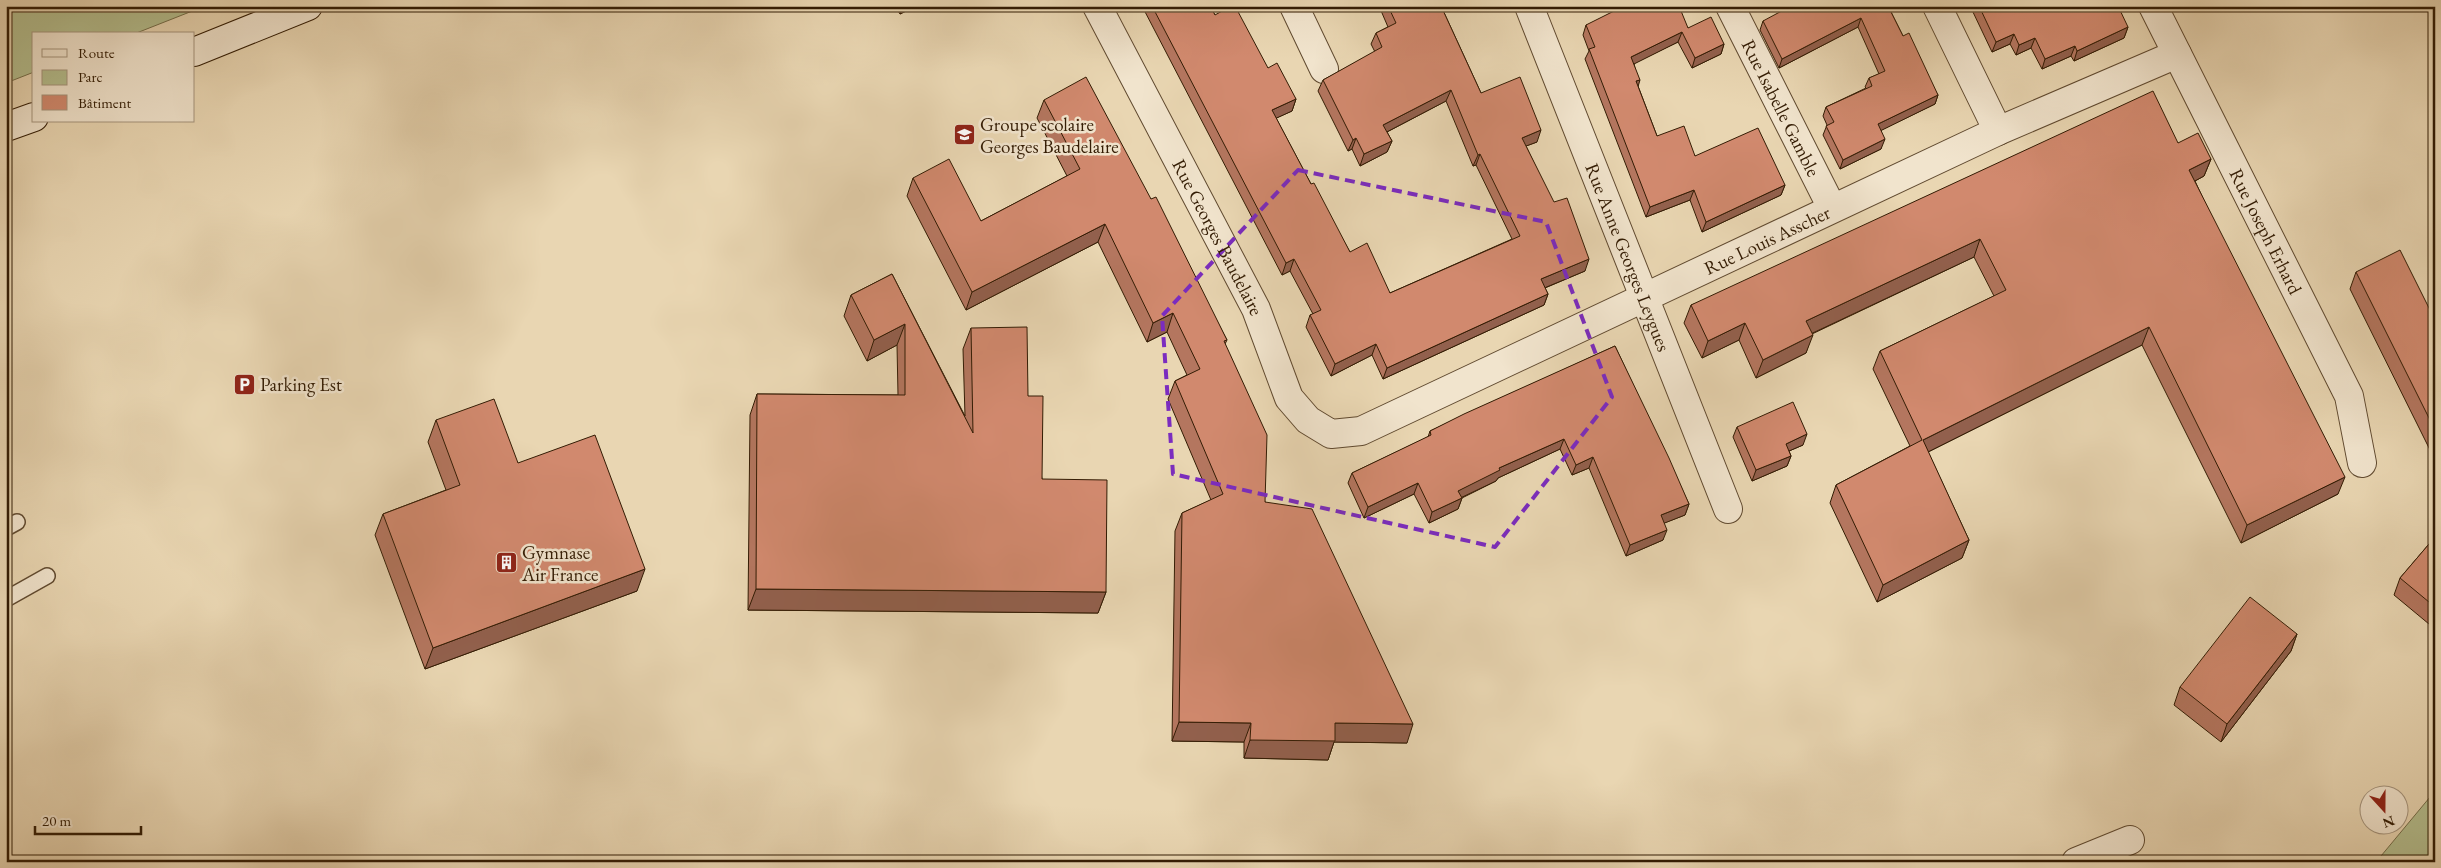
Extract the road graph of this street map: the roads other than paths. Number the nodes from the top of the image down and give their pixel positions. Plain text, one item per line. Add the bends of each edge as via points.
1 (308, 6) edge
2 (1098, 6) edge
3 (1294, 6) edge
4 (1529, 6) edge
5 (1730, 6) edge
6 (1937, 6) edge
7 (2153, 6) edge
8 (195, 52) edge
9 (2178, 54) junction
10 (1324, 69) dead end
11 (32, 118) edge
12 (6, 127) edge
13 (1998, 131) junction
14 (1832, 208) junction
15 (1644, 299) junction
16 (1361, 431) joint
17 (2362, 462) dead end
18 (1728, 509) dead end
19 (47, 576) dead end
20 (6, 599) edge
21 (2130, 840) dead end
22 (2076, 862) edge

1 - 8 street
2 - 16 street, Rue Georges Baudelaire via 1256,310 1288,398 1308,420 1331,434
3 - 10 street
4 - 15 street, Rue Anne Georges Leygues
5 - 14 street, Rue Isabelle Gamble
6 - 13 street
7 - 9 street, Rue Joseph Erhard
9 - 13 street, Rue Louis Asscher
9 - 17 street, Rue Joseph Erhard via 2349,396
11 - 12 street
13 - 14 street, Rue Louis Asscher
14 - 15 street, Rue Louis Asscher
15 - 16 street, Rue Louis Asscher
15 - 18 street, Rue Anne Georges Leygues
19 - 20 lane
21 - 22 street

